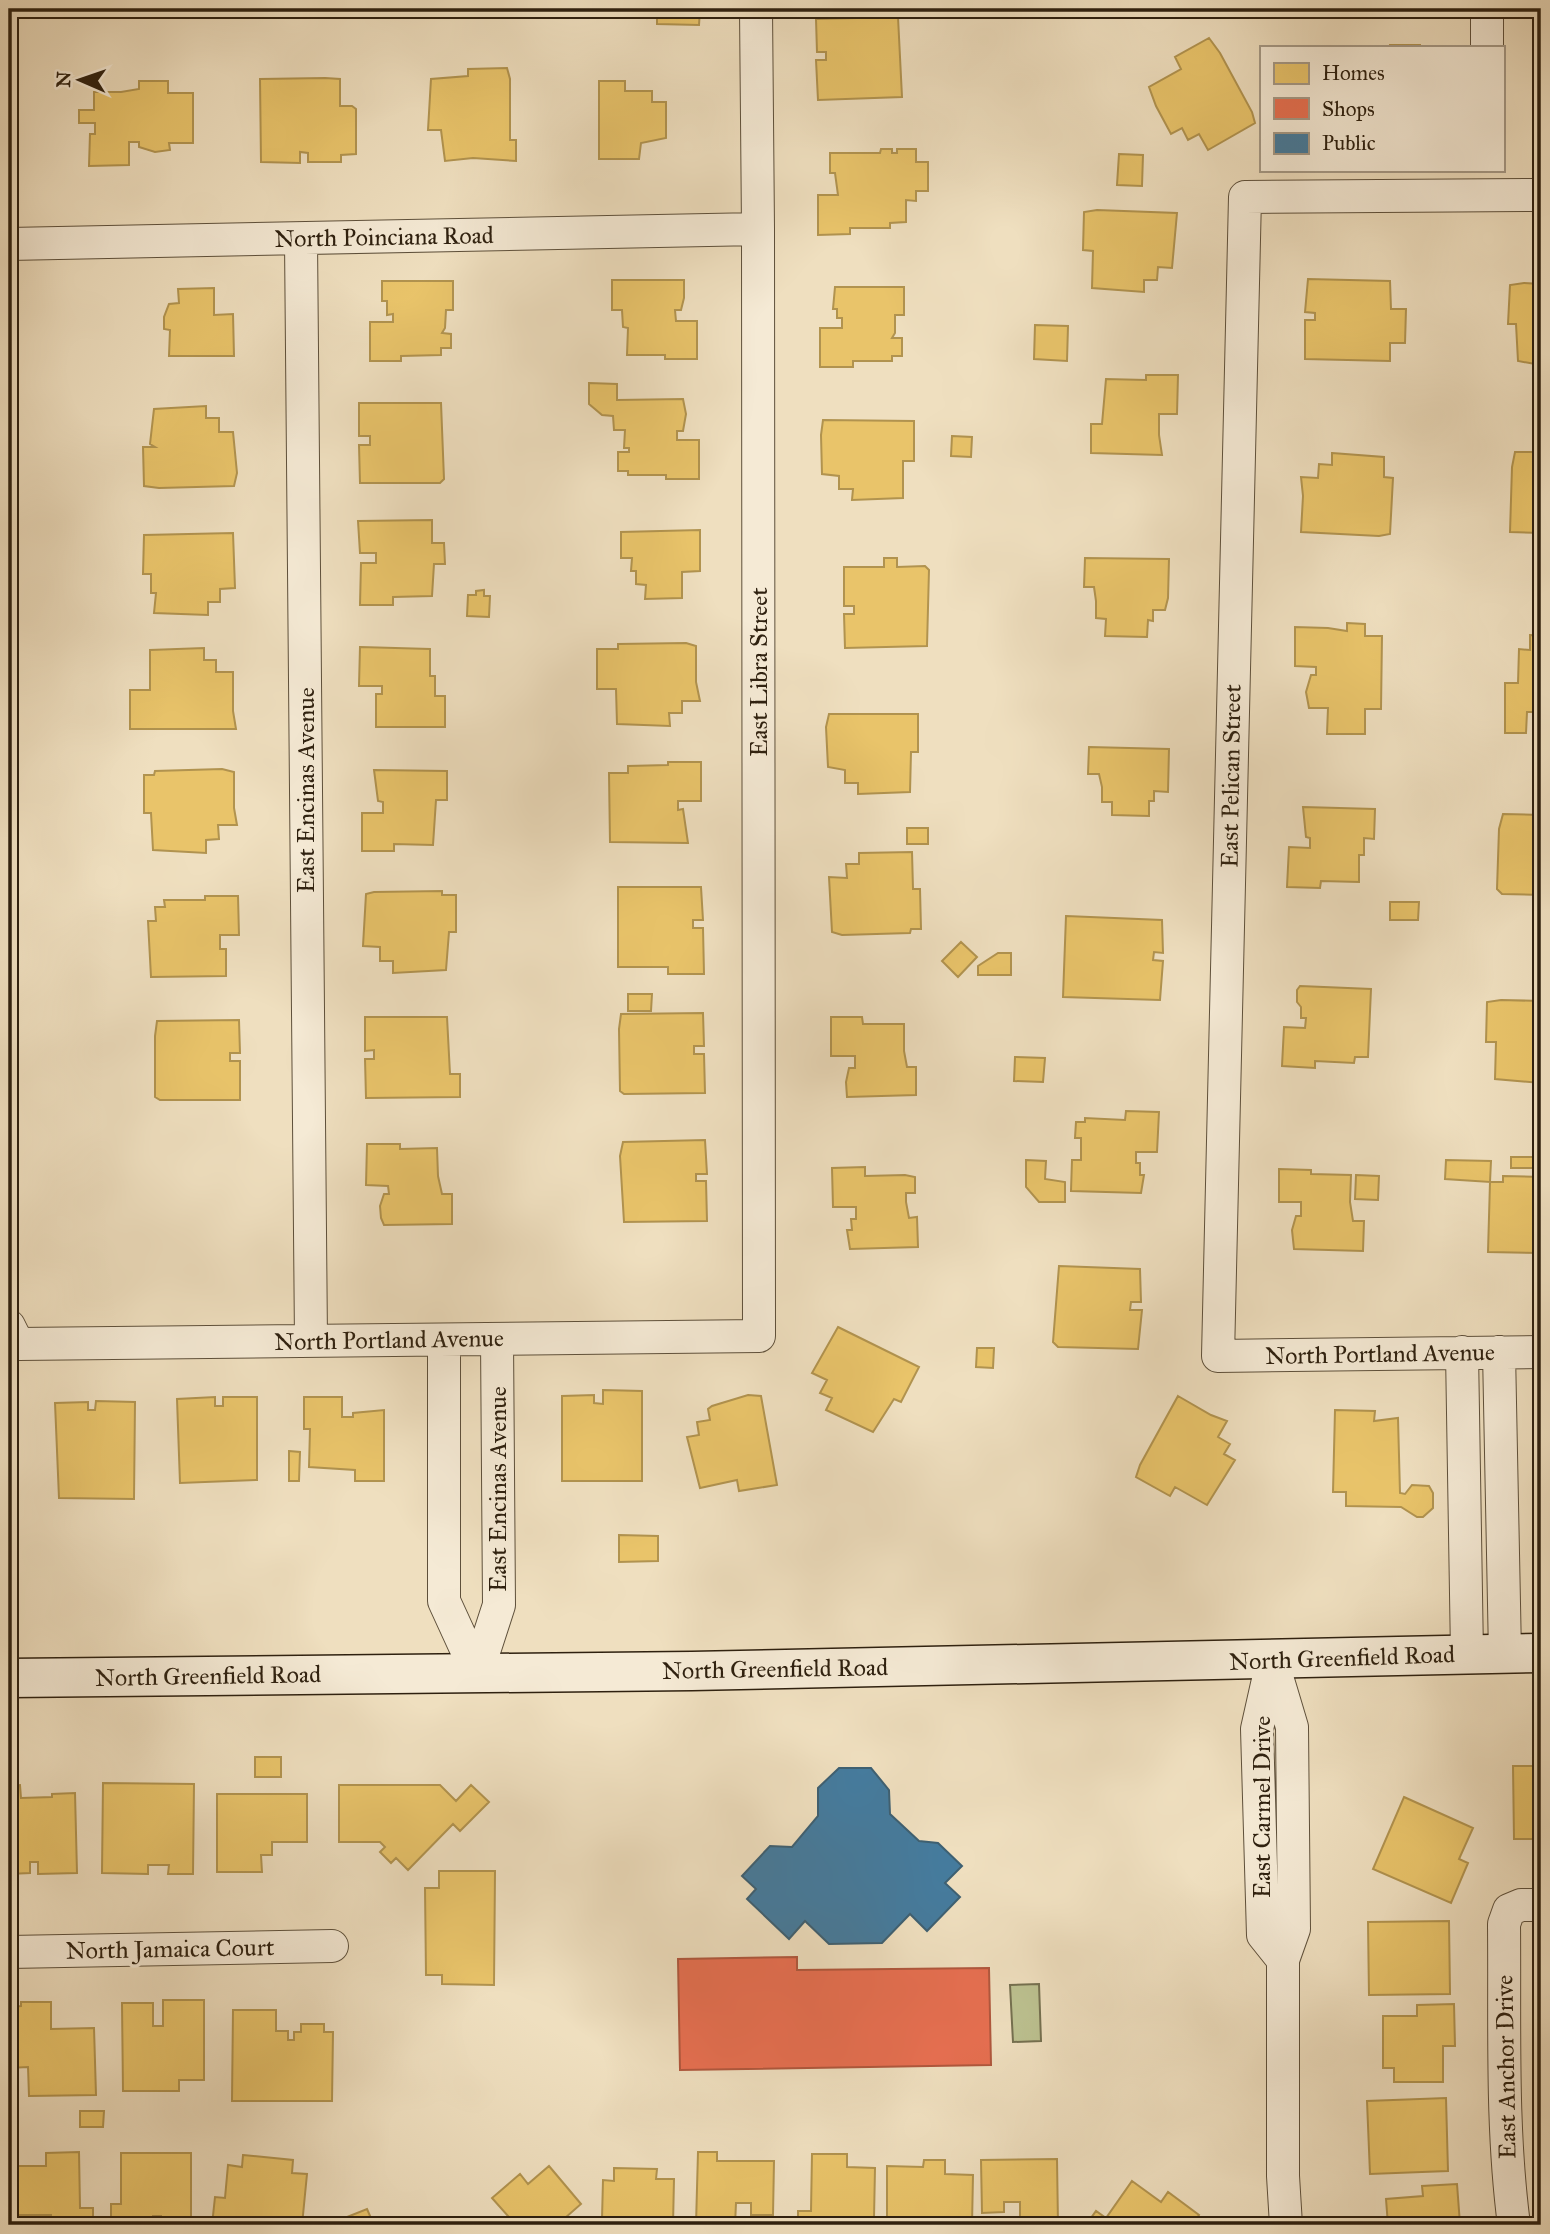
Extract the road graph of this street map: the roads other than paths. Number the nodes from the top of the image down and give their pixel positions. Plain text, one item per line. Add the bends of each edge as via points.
1 (756, 9) edge
2 (1487, 9) edge
3 (1487, 46) edge
4 (1487, 182) edge
5 (1541, 195) edge
6 (758, 229) junction
7 (301, 240) junction
8 (9, 244) edge
9 (14, 1335) edge
10 (759, 1336) joint
11 (497, 1339) junction
12 (444, 1340) junction
13 (311, 1341) junction
14 (1462, 1352) junction
15 (1499, 1352) junction
16 (1541, 1352) edge
17 (1218, 1356) joint
18 (1523, 1653) edge
19 (1467, 1654) junction
20 (1272, 1660) junction
21 (477, 1673) junction
22 (9, 1678) edge
23 (1541, 1905) edge
24 (332, 1946) dead end
25 (9, 1952) edge
26 (1286, 2225) edge
27 (1514, 2225) edge

1 - 6 street, East Libra Street
2 - 3 street
4 - 5 street
4 - 17 street, East Pelican Street via 1245,197
6 - 7 street, North Poinciana Road
6 - 10 street, East Libra Street
7 - 8 street, North Poinciana Road
7 - 13 street, East Encinas Avenue
9 - 13 street, North Portland Avenue
10 - 11 street, North Portland Avenue
11 - 12 street, North Portland Avenue
11 - 21 street, East Encinas Avenue via 499,1605
12 - 13 street, North Portland Avenue
12 - 21 street via 444,1601
14 - 15 street, North Portland Avenue
14 - 17 street, North Portland Avenue
14 - 19 street
15 - 16 street, North Portland Avenue
15 - 18 street
18 - 19 main road, North Greenfield Road
19 - 20 main road, North Greenfield Road
20 - 21 main road, North Greenfield Road
20 - 26 street, East Carmel Drive via 1257,1729 1263,1935 1283,1960
21 - 22 main road, North Greenfield Road
23 - 27 street, East Anchor Drive via 1509,1910 1504,1924 1506,2134
24 - 25 street, North Jamaica Court

